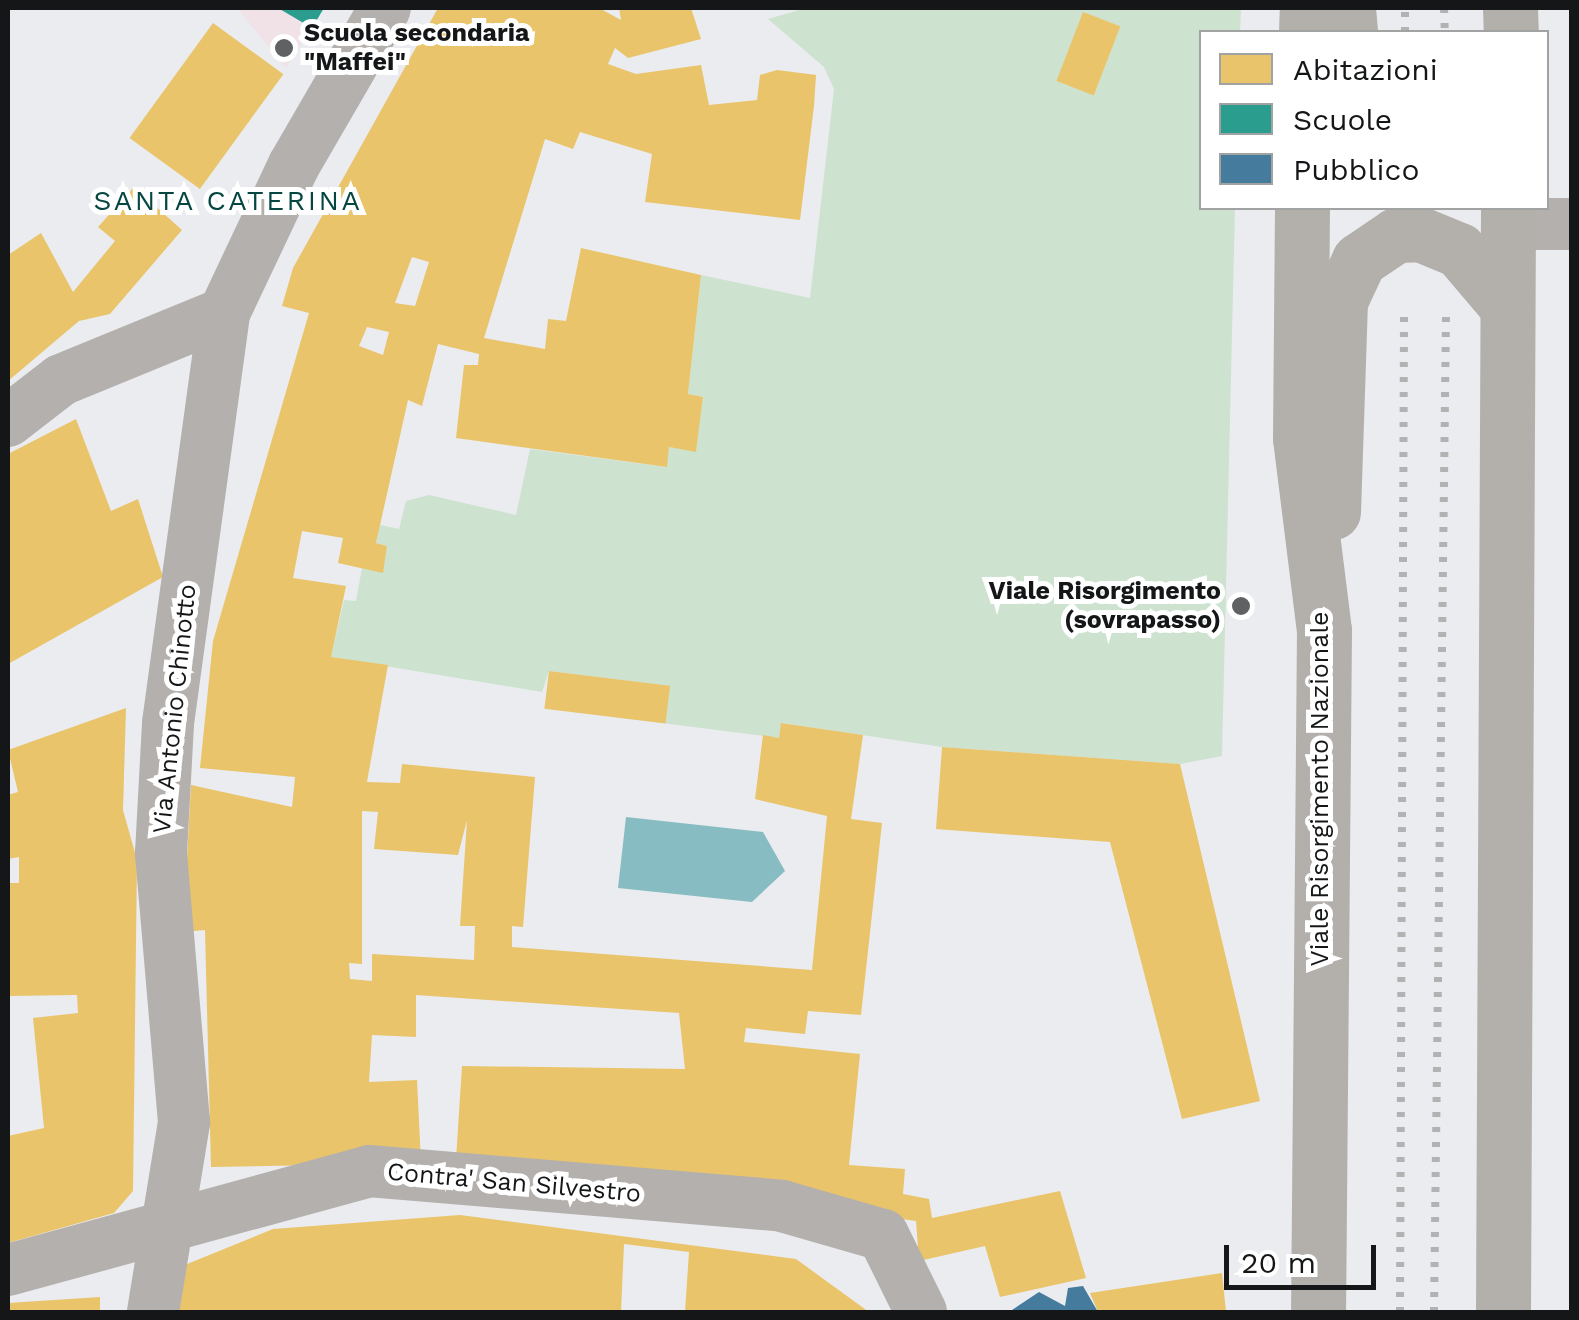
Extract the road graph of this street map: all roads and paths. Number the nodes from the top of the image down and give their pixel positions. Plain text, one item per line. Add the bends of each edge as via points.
1 (385, 8) edge
2 (1302, 210) edge
3 (1508, 216) edge
4 (1572, 224) edge
5 (1505, 304) junction
6 (224, 314) junction
7 (8, 421) edge
8 (1324, 630) junction
9 (166, 1224) junction
10 (8, 1270) edge
11 (153, 1312) edge
12 (921, 1312) edge
13 (1318, 1312) edge
14 (1503, 1312) edge

1 - 6 street, Via Antonio Chinotto via 294,164
2 - 8 main road, Viale Risorgimento Nazionale via 1300,438
3 - 4 street
3 - 5 main road
5 - 8 main road via 1459,250 1420,234 1396,236 1359,260 1340,301
5 - 14 main road
6 - 7 street via 60,380
6 - 9 street, Via Antonio Chinotto via 168,723 161,853 184,1122
8 - 13 main road, Viale Risorgimento Nazionale
9 - 10 street, Contra' San Silvestro
9 - 11 street, Via Antonio Chinotto
9 - 12 street, Contra' San Silvestro via 369,1171 782,1206 883,1236

